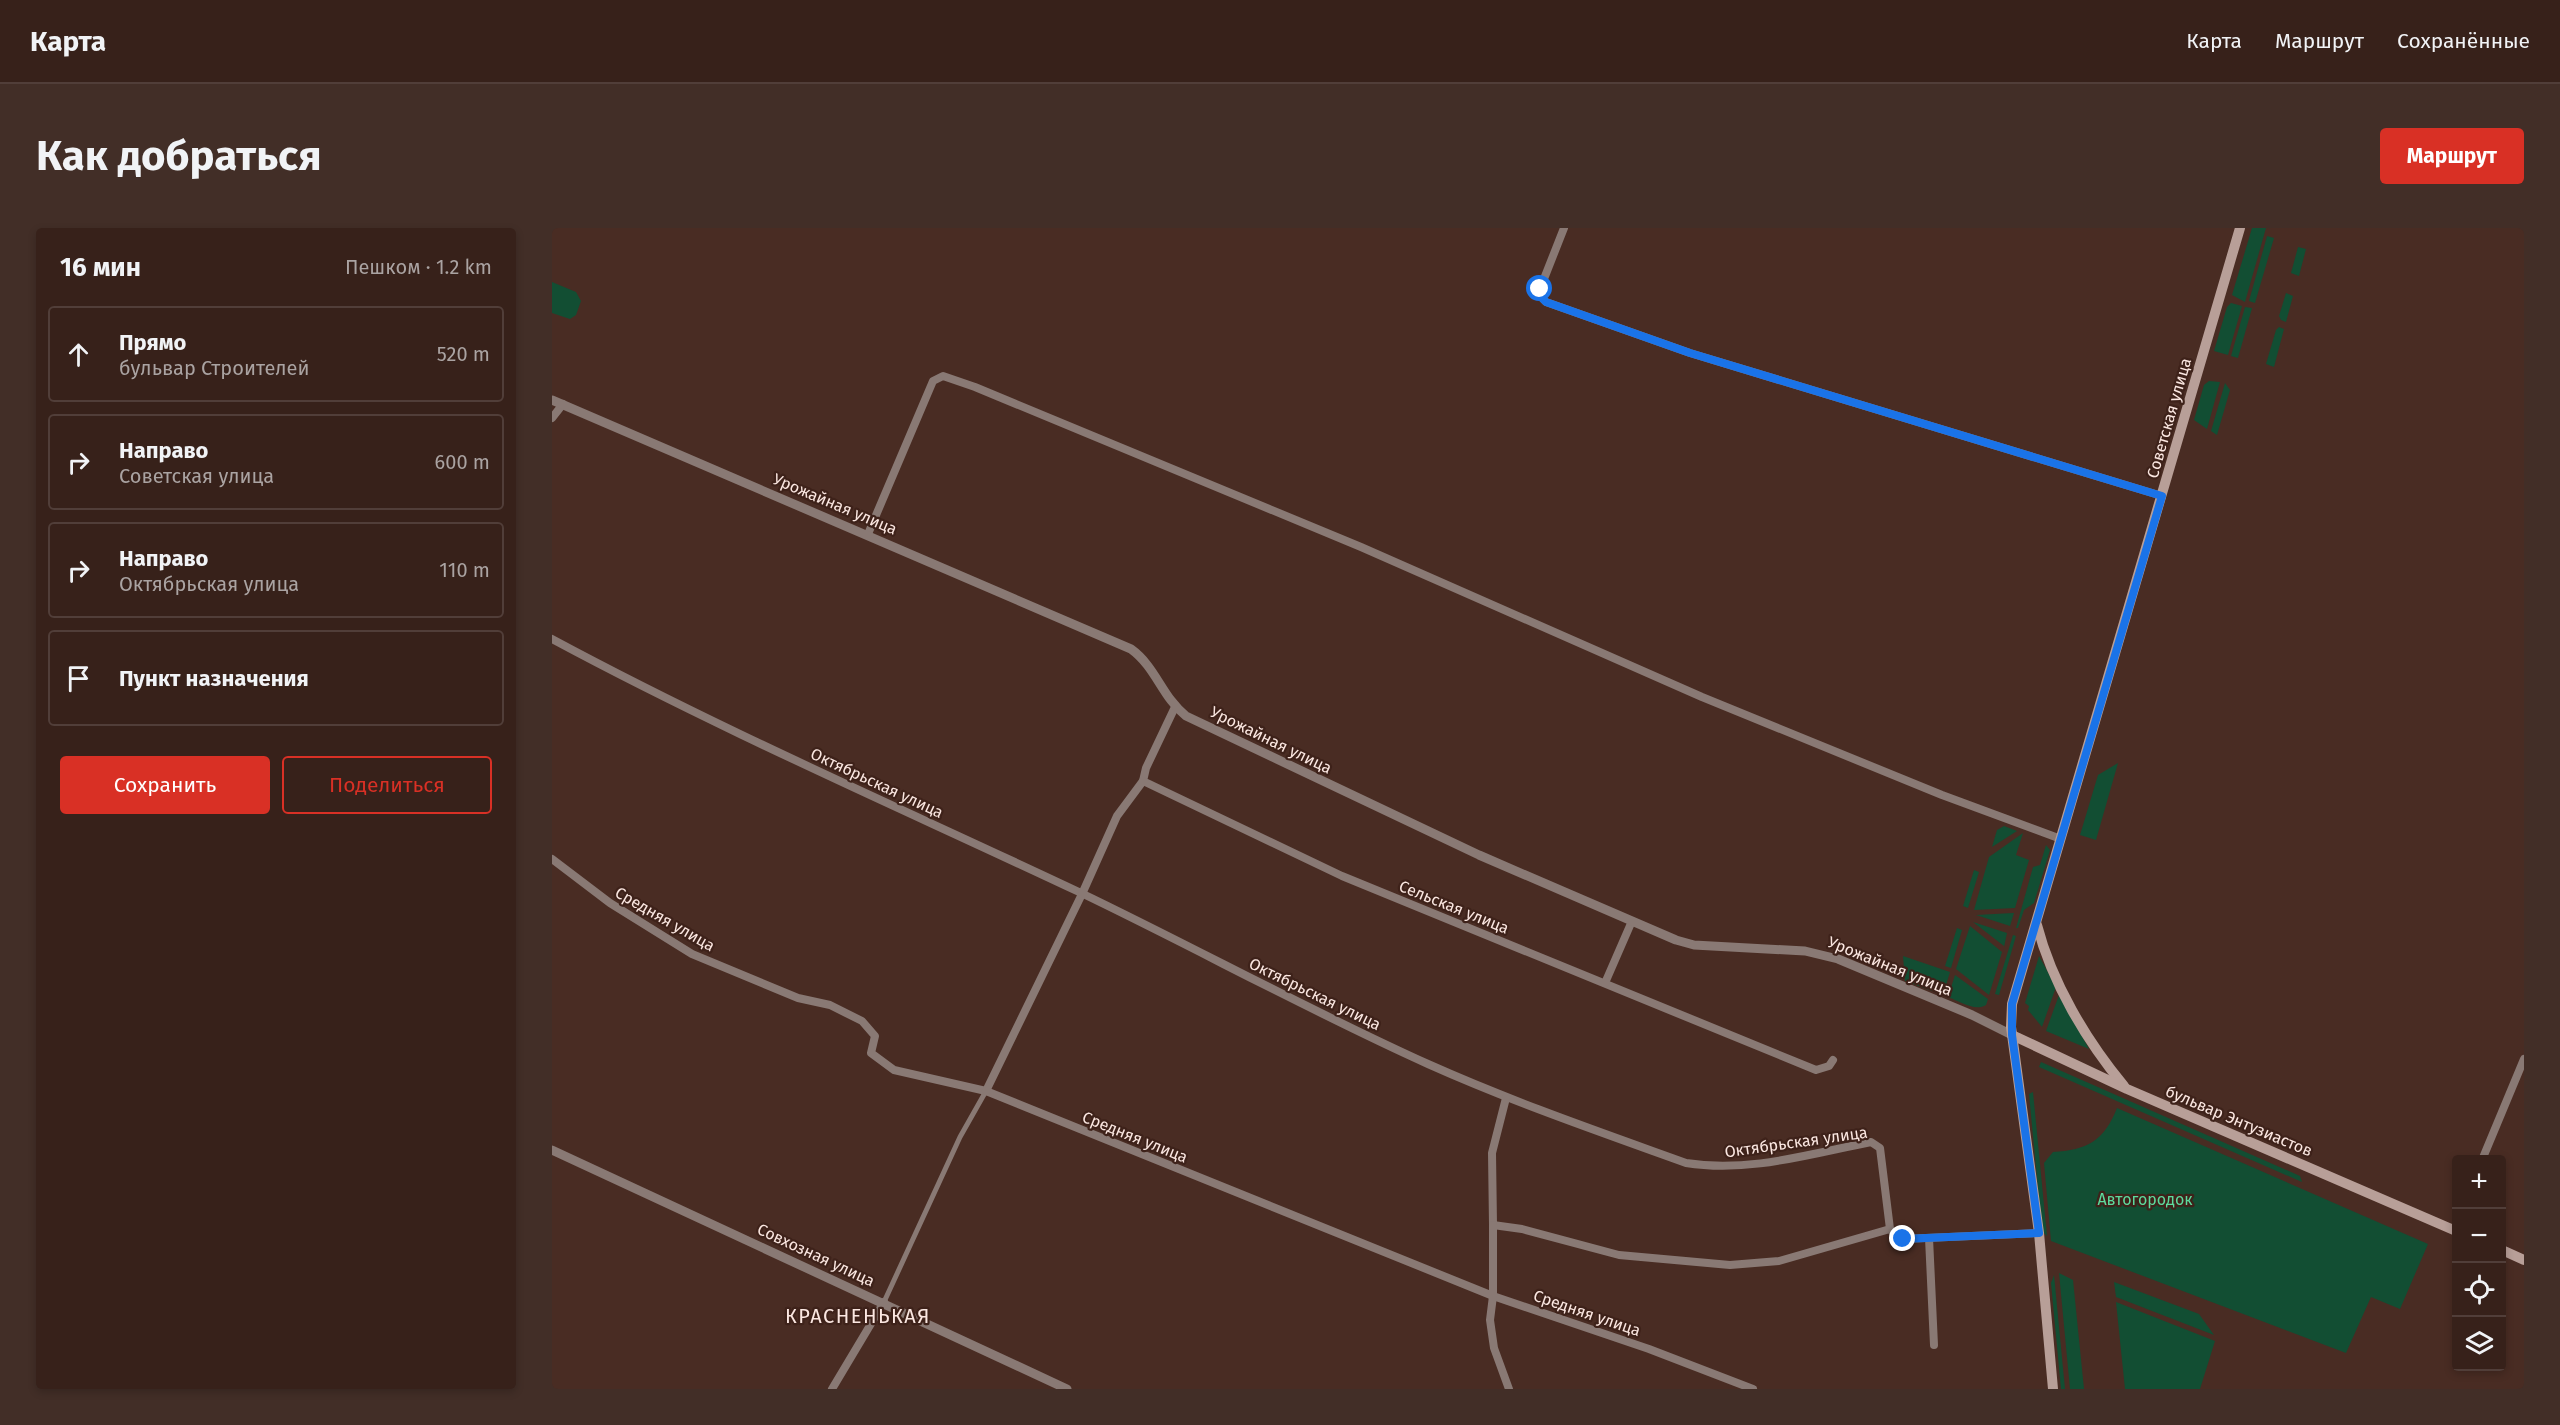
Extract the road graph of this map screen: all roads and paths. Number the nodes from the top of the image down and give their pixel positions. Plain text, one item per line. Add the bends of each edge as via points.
1 (1564, 228) edge
2 (2240, 228) edge
3 (552, 400) edge
4 (563, 404) junction
5 (552, 418) edge
6 (2162, 496) junction
7 (868, 534) junction
8 (552, 639) edge
9 (1175, 707) junction
10 (1143, 781) junction
11 (2061, 839) junction
12 (552, 859) edge
13 (1082, 894) junction
14 (1632, 921) junction
15 (2036, 922) junction
16 (1605, 983) junction
17 (2012, 1035) junction
18 (2524, 1059) edge
19 (1833, 1060) dead end
20 (2127, 1089) junction
21 (986, 1091) junction
22 (1506, 1098) junction
23 (552, 1150) edge
24 (2484, 1155) edge
25 (1493, 1224) junction
26 (2452, 1226) edge
27 (1890, 1229) junction
28 (2039, 1233) junction
29 (1929, 1238) junction
30 (2506, 1252) edge
31 (2524, 1260) edge
32 (1493, 1296) junction
33 (884, 1302) junction
34 (1934, 1345) dead end
35 (832, 1389) edge
36 (1067, 1389) edge
37 (1509, 1389) edge
38 (1752, 1389) edge
39 (2053, 1389) edge

1 - 6 street via 1540,289 1546,302 1690,353
2 - 6 main road, Советская улица
3 - 4 street, Урожайная улица
4 - 5 street
4 - 7 street, Урожайная улица
6 - 11 main road, Советская улица
7 - 9 street, Урожайная улица via 1131,650 1144,658
7 - 11 street via 933,381 943,376 1361,547 1702,697
8 - 13 street, Октябрьская улица via 729,728
9 - 10 street
9 - 14 street, Урожайная улица via 1186,716 1479,855
10 - 13 street via 1117,816
10 - 16 street, Сельская улица via 1341,876
11 - 15 main road, Советская улица
12 - 21 street, Средняя улица via 610,903 692,954 798,998 830,1005 862,1021 875,1036 871,1053 894,1070
13 - 21 street
13 - 22 street, Октябрьская улица via 1303,1004
14 - 16 street
14 - 17 street, Урожайная улица via 1694,945 1805,951 1838,958
15 - 17 main road, Советская улица via 2012,1004
15 - 20 main road via 2048,961 2083,1027
16 - 19 street, Сельская улица via 1816,1070 1829,1066
17 - 20 main road, бульвар Энтузиастов
17 - 28 main road, Советская улица
18 - 24 street
20 - 26 main road, бульвар Энтузиастов
21 - 32 street, Средняя улица
21 - 33 street via 960,1137
22 - 25 street via 1492,1153
22 - 27 street, Октябрьская улица via 1686,1164 1738,1167 1877,1144 1881,1148
23 - 33 street, Совхозная улица
25 - 27 street via 1619,1255 1730,1265 1779,1261
25 - 32 street
27 - 29 street via 1903,1239
28 - 29 street
28 - 39 main road, Советская улица
29 - 34 street
30 - 31 main road
32 - 37 street via 1490,1320 1494,1348
32 - 38 street, Средняя улица
33 - 35 street
33 - 36 street, Совхозная улица

